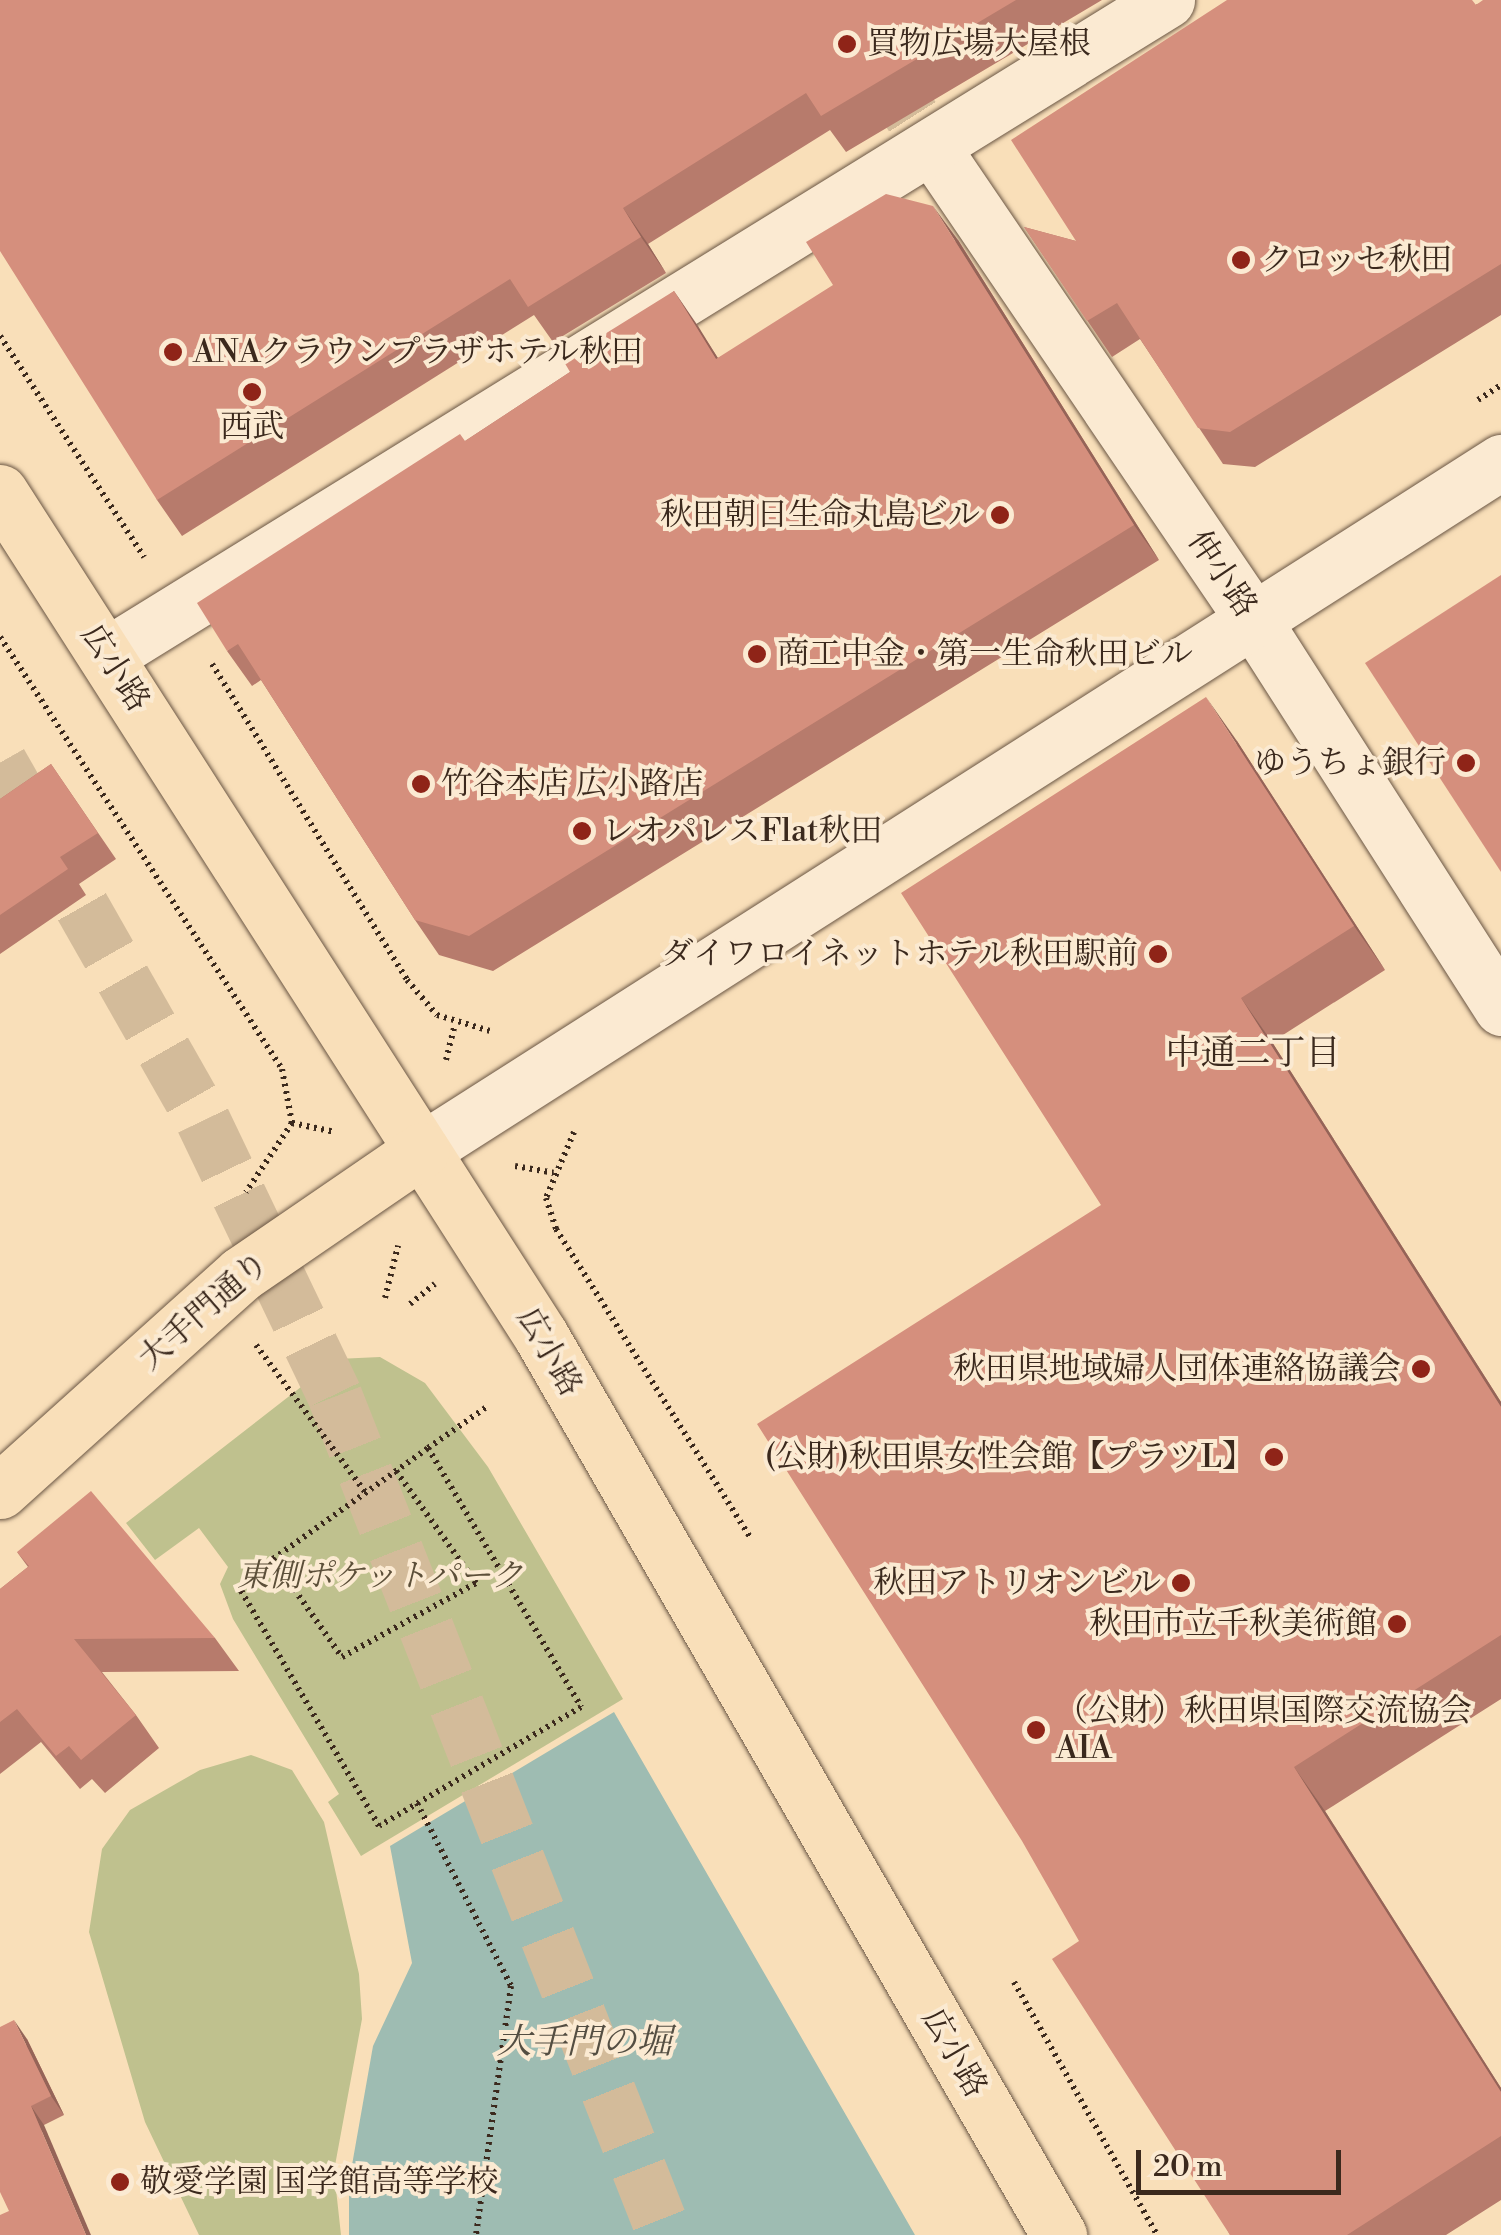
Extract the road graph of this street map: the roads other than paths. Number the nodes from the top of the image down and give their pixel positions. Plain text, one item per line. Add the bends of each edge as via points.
1 (1167, 0) edge
2 (932, 147) junction
3 (1501, 462) edge
4 (0, 492) edge
5 (1252, 618) junction
6 (108, 655) junction
7 (1501, 1008) edge
8 (422, 1150) junction
9 (0, 1491) edge
10 (1059, 2235) edge

1 - 2 street
2 - 5 street, 仲小路
2 - 6 street
3 - 5 street
4 - 6 main road, 広小路
5 - 7 street, 仲小路
5 - 8 street
6 - 8 main road, 広小路
8 - 9 main road, 大手門通り via 242,1274
8 - 10 main road, 広小路 via 643,1507

